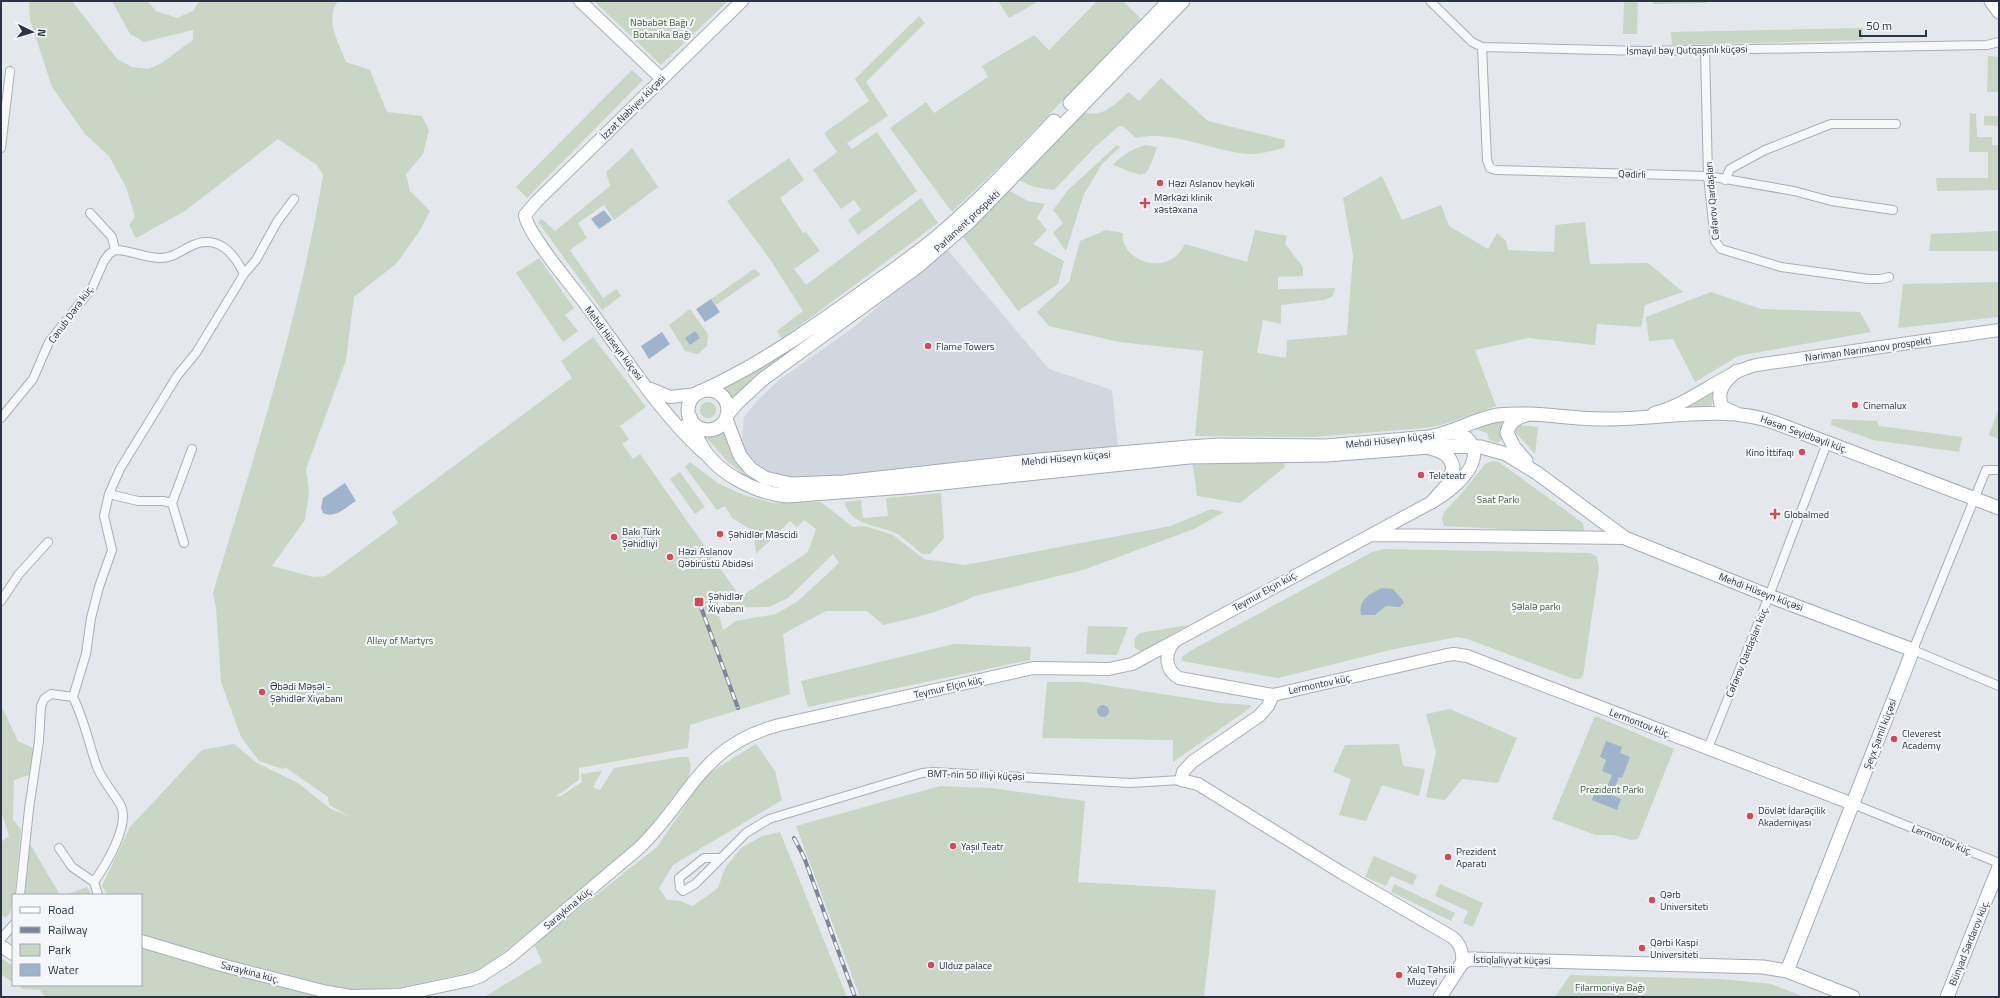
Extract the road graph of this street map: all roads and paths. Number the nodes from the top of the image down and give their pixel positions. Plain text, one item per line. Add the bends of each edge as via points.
1 (580, 1) edge
2 (742, 1) edge
3 (1169, 1) edge
4 (1183, 1) edge
5 (1430, 1) edge
6 (1991, 1) edge
7 (1999, 12) edge
8 (1999, 42) edge
9 (1482, 47) junction
10 (1705, 50) junction
11 (10, 71) dead end
12 (662, 79) junction
13 (1896, 124) dead end
14 (1, 148) edge
15 (1708, 176) junction
16 (1725, 180) junction
17 (294, 199) dead end
18 (1893, 210) dead end
19 (90, 213) dead end
20 (525, 216) joint
21 (115, 250) junction
22 (244, 274) junction
23 (1889, 277) dead end
24 (1999, 330) edge
25 (1737, 371) junction
26 (647, 386) junction
27 (698, 393) junction
28 (668, 414) junction
29 (1528, 415) junction
30 (1745, 415) junction
31 (727, 417) junction
32 (1, 418) edge
33 (1637, 418) junction
34 (696, 425) junction
35 (1443, 434) junction
36 (1827, 442) junction
37 (1473, 446) junction
38 (1422, 447) junction
39 (192, 449) dead end
40 (715, 462) junction
41 (1999, 470) edge
42 (1537, 473) junction
43 (109, 494) junction
44 (1974, 498) junction
45 (1432, 502) junction
46 (172, 503) junction
47 (1999, 508) edge
48 (1368, 535) junction
49 (1625, 538) junction
50 (48, 542) dead end
51 (184, 543) dead end
52 (1769, 596) junction
53 (1, 601) edge
54 (1174, 642) junction
55 (1913, 650) junction
56 (1999, 686) edge
57 (1273, 694) junction
58 (73, 698) junction
59 (1708, 748) junction
60 (698, 775) joint
61 (1181, 780) junction
62 (1853, 804) junction
63 (59, 848) dead end
64 (721, 858) junction
65 (1999, 863) edge
66 (1999, 867) edge
67 (94, 882) junction
68 (20, 894) edge
69 (98, 894) edge
70 (12, 926) edge
71 (1, 939) edge
72 (142, 941) edge
73 (1, 946) edge
74 (12, 953) edge
75 (1462, 963) junction
76 (1787, 971) junction
77 (1440, 997) edge
78 (1853, 997) edge
79 (1947, 997) edge

1 - 12 main road
2 - 12 main road, İzzət Nəbiyev küçəsi
3 - 27 main road, Parlament prospekti via 945,231 762,361
4 - 31 main road, Parlament prospekti via 969,222 917,267 763,379
5 - 9 street via 1472,42
6 - 7 main road
8 - 10 street, İsmayıl bəy Qutqaşınlı küçəsi via 1987,45
9 - 10 street, İsmayıl bəy Qutqaşınlı küçəsi
9 - 15 street, Qədirli via 1487,160 1490,168
10 - 15 street, Cəfərov Qardaşları
11 - 14 street
12 - 20 main road, İzzət Nəbiyev küçəsi via 533,205
13 - 16 street via 1831,124 1765,150 1730,169
15 - 16 street, Qədirli
15 - 23 street, Cəfərov Qardaşları via 1715,241 1721,249 1781,267 1868,279
16 - 18 street, Qədirli via 1794,191 1831,201
17 - 22 street via 277,222 256,260
19 - 21 street via 112,237
20 - 26 main road, Mehdi Hüseyn küçəsi via 528,225 553,261
21 - 22 street via 160,258 172,256 198,244 218,244 227,248
21 - 32 street, Cənub Dərə küç. via 104,261 92,288 49,342 33,379
22 - 43 street via 196,353 177,376 142,433
24 - 25 main road, Nəriman Nərimanov prospekti via 1756,365
25 - 30 main road via 1724,382 1719,398 1722,407 1727,411
25 - 33 main road, Nəriman Nərimanov prospekti via 1674,407
26 - 27 main road via 659,394 670,397
26 - 28 main road, Mehdi Hüseyn küçəsi
27 - 31 main road via 710,390 719,393 727,405
27 - 34 main road via 690,402
28 - 34 main road via 681,423
28 - 40 main road, Mehdi Hüseyn küçəsi via 687,437
29 - 33 main road, Həsən Seyidbəyli küç.
29 - 35 main road, Mehdi Hüseyn küçəsi via 1508,414 1489,417
29 - 42 main road via 1511,423 1507,433 1514,447
30 - 33 main road, Həsən Seyidbəyli küç.
30 - 36 main road, Həsən Seyidbəyli küç. via 1766,419
31 - 34 main road via 718,427
31 - 35 main road, Mehdi Hüseyn küçəsi via 740,456 751,469 765,478 791,484 843,482 1039,460 1188,447 1326,446
34 - 40 main road, Mehdi Hüseyn küçəsi via 699,443
35 - 37 main road via 1464,436
36 - 44 main road, Həsən Seyidbəyli küç.
36 - 52 street, Cəfərov Qardaşları küç.
37 - 38 main road, Mehdi Hüseyn küçəsi
37 - 42 main road, Mehdi Hüseyn küçəsi via 1506,454
37 - 45 main road via 1472,461 1466,473 1450,491
38 - 40 main road, Mehdi Hüseyn küçəsi via 1326,455 1189,457 787,496 770,495 756,490
38 - 45 main road via 1442,452 1448,456 1452,464 1453,473 1449,483
39 - 46 street
41 - 44 street, Şeyx Şamil küçəsi via 1986,470
42 - 49 main road, Mehdi Hüseyn küçəsi
43 - 46 street
43 - 58 street via 104,516 112,550 99,587 86,654
44 - 47 main road, Həsən Seyidbəyli küç.
44 - 55 street, Şeyx Şamil küçəsi
45 - 48 main road
46 - 51 street
48 - 49 main road
48 - 54 main road, Teymur Elçin küç.
49 - 52 main road, Mehdi Hüseyn küçəsi
50 - 53 street via 19,574
52 - 55 main road, Mehdi Hüseyn küçəsi
52 - 59 street, Cəfərov Qardaşları küç.
54 - 57 main road, Lermontov küç. via 1168,654 1168,666 1179,678
54 - 60 main road, Teymur Elçin küç. via 1141,660 1121,667 1033,668 776,726 732,745 716,756
55 - 56 street, Mehdi Hüseyn küçəsi
55 - 62 main road, Şeyx Şamil küçəsi
57 - 59 main road, Lermontov küç. via 1460,654
57 - 61 main road via 1265,710 1192,762 1183,772
58 - 67 street via 80,711 99,771 121,808 123,817 120,832 107,863
58 - 68 street via 51,694 44,699 41,706
59 - 62 main road, Lermontov küç.
60 - 72 main road, Saraykina küç. via 642,846 510,957 481,976 470,980 409,994 356,996 327,992 225,966
61 - 64 street, BMT-nin 50 illiyi küçəsi via 1130,783 922,773 773,817 746,833
61 - 75 main road, İstiqlaliyyət küçəsi via 1198,784 1348,877 1452,937 1461,948
62 - 65 street, Lermontov küç.
62 - 76 main road, Şeyx Şamil küçəsi
63 - 67 street via 72,867
64 - 64 street, BMT-nin 50 illiyi küçəsi via 704,858 698,862 679,878 680,888 683,891 687,890
66 - 79 main road, Bünyad Sərdarov küç.
67 - 69 street
70 - 71 street
73 - 74 main road
75 - 76 main road, İstiqlaliyyət küçəsi via 1470,959 1751,966
75 - 77 main road
76 - 78 main road, İstiqlaliyyət küçəsi

